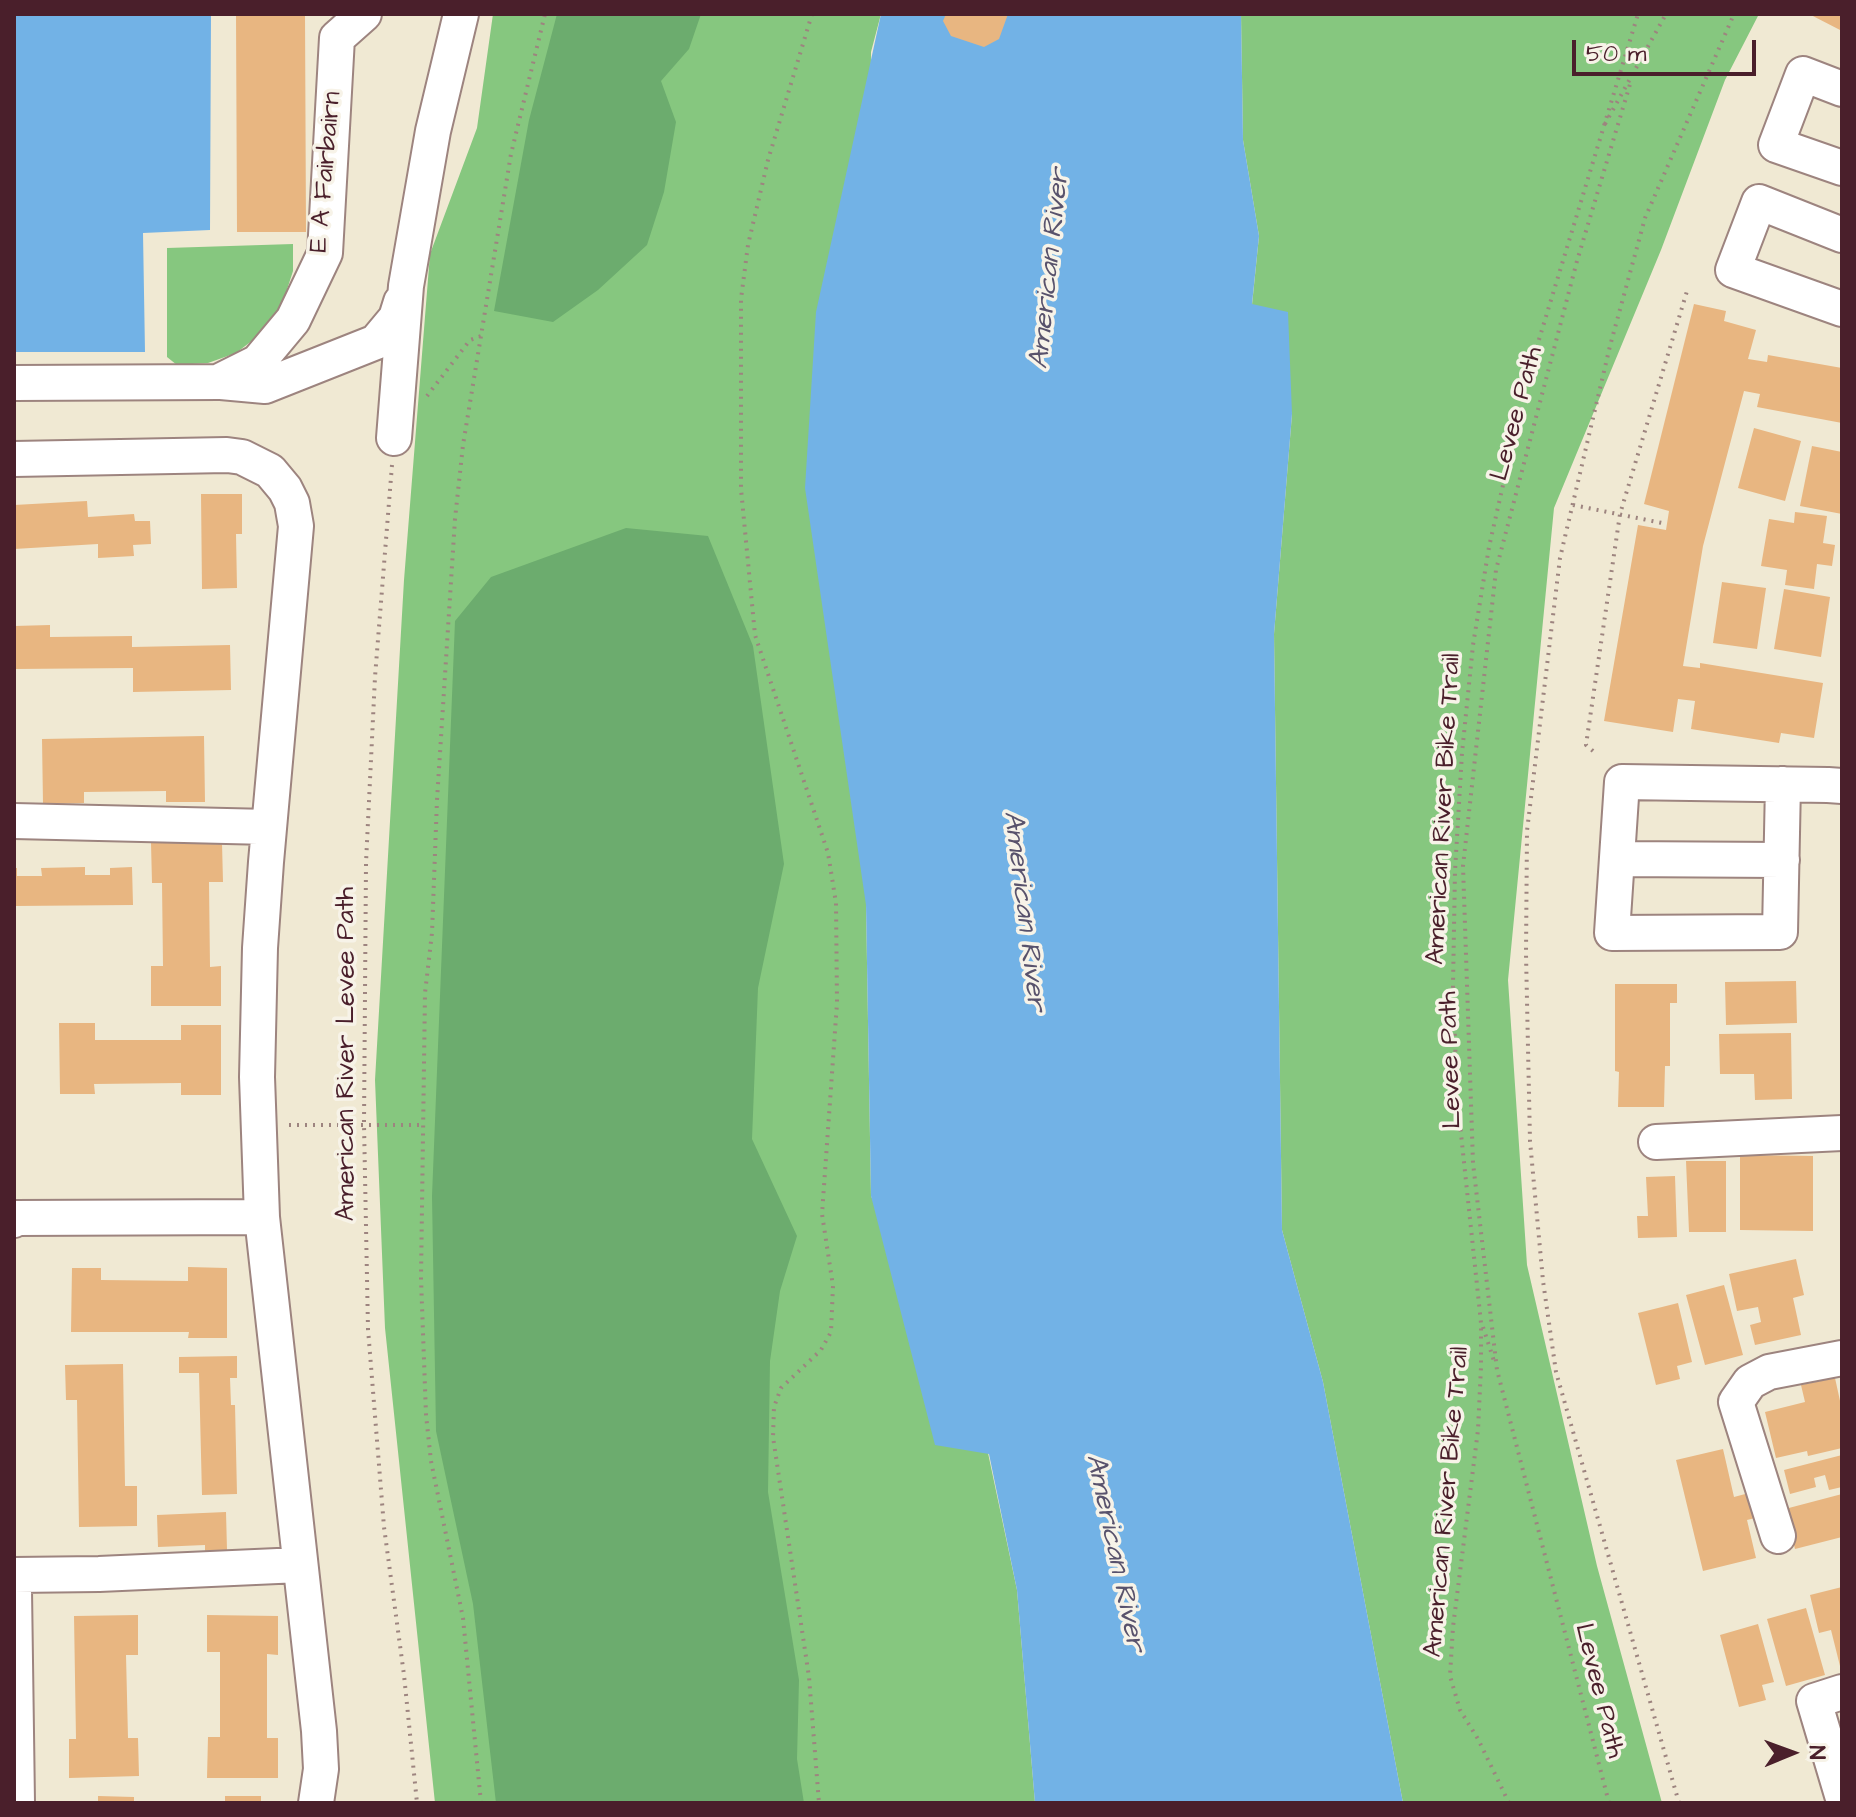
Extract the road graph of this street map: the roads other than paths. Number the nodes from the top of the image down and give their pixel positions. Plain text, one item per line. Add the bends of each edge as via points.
1 (364, 14) edge
2 (461, 14) edge
3 (1842, 89) edge
4 (1842, 168) edge
5 (1842, 235) edge
6 (406, 286) junction
7 (1842, 309) edge
8 (218, 382) junction
9 (14, 383) edge
10 (394, 438) road end
11 (14, 459) edge
12 (1783, 784) junction
13 (1842, 786) edge
14 (14, 821) edge
15 (269, 827) junction
16 (1617, 859) junction
17 (1782, 860) junction
18 (1842, 1133) edge
19 (1656, 1142) dead end
20 (262, 1217) junction
21 (14, 1220) edge
22 (1842, 1358) edge
23 (1778, 1536) dead end
24 (300, 1565) junction
25 (14, 1575) edge
26 (14, 1590) edge
27 (14, 1643) edge
28 (1842, 1692) edge
29 (1842, 1795) edge
30 (17, 1803) edge
31 (316, 1803) edge

1 - 8 lane, E A Fairbairn via 337,38 325,253 293,320 258,362
2 - 6 lane via 433,131
3 - 4 lane via 1803,74 1776,145
5 - 7 lane via 1759,202 1733,270
6 - 8 lane via 396,318 376,342 265,386
6 - 10 lane
8 - 9 lane, E A Fairbairn
11 - 15 lane via 227,455 257,463 285,489 296,526
12 - 13 lane
12 - 16 lane via 1622,782
12 - 17 lane
14 - 15 lane
15 - 20 lane via 260,948
16 - 17 lane
16 - 17 lane via 1612,933 1780,932
18 - 19 lane
20 - 21 lane
20 - 24 lane
22 - 23 lane via 1769,1372 1750,1382 1736,1402
24 - 25 lane
24 - 31 lane via 319,1731
26 - 27 lane
27 - 30 lane
28 - 29 lane via 1814,1701

